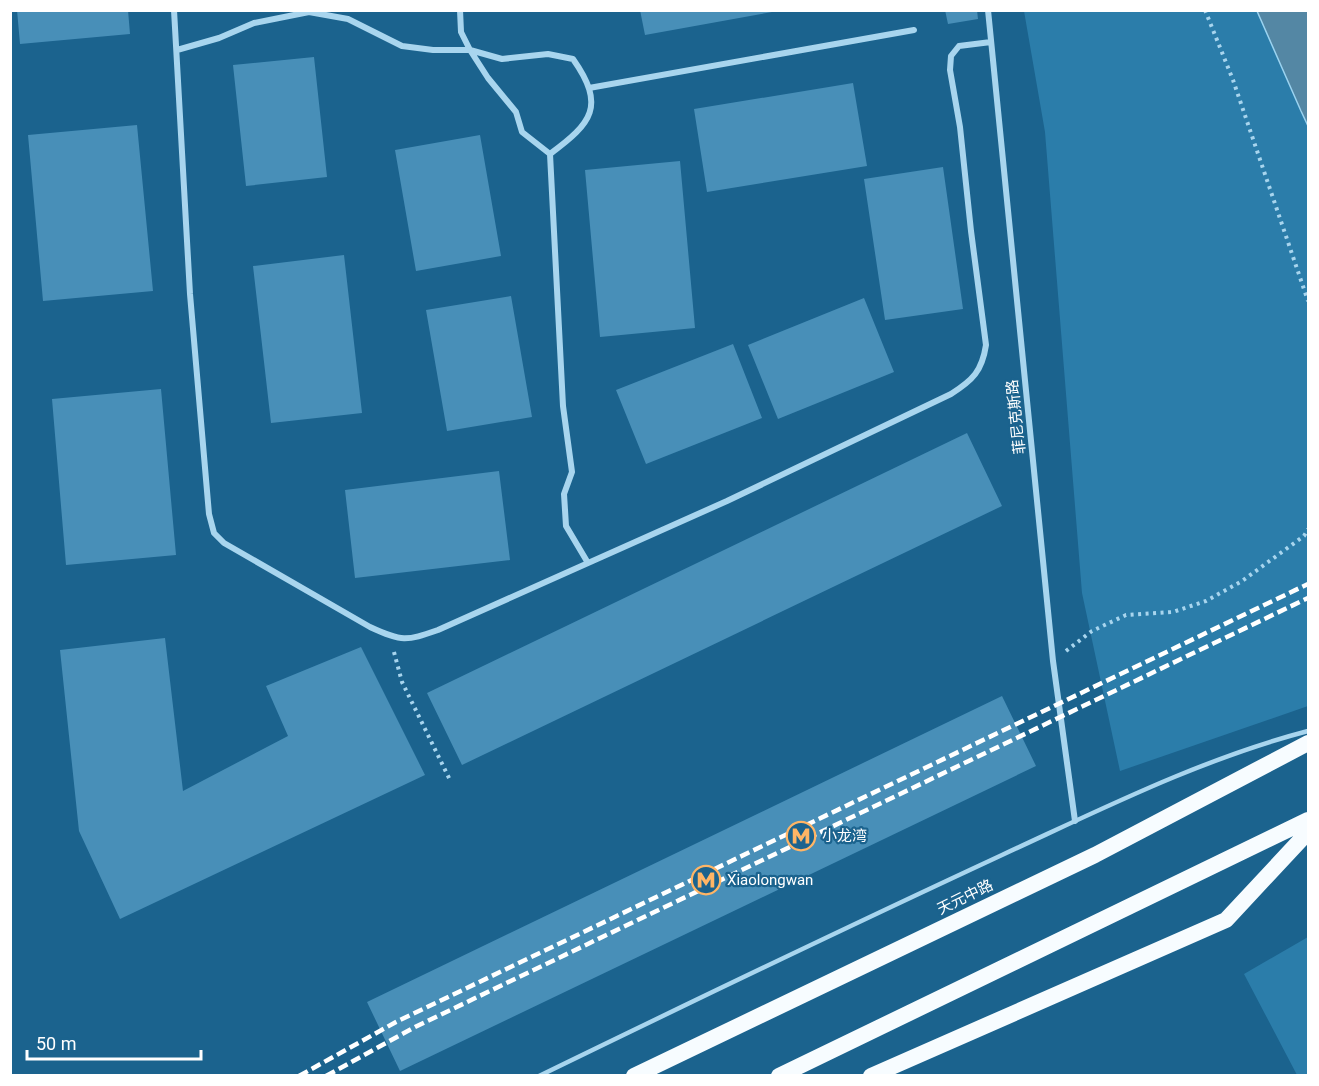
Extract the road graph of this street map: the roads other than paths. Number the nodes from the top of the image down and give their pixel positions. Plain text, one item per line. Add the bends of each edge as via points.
1 (174, 10) edge
2 (460, 10) edge
3 (988, 10) edge
4 (914, 30) dead end
5 (991, 42) junction
6 (177, 50) junction
7 (470, 50) junction
8 (589, 88) junction
9 (550, 154) junction
10 (588, 563) junction
11 (1308, 731) edge
12 (1308, 743) edge
13 (1308, 820) edge
14 (1076, 821) junction
15 (1308, 832) edge
16 (539, 1076) edge
17 (634, 1076) edge
18 (779, 1076) edge
19 (871, 1076) edge

1 - 6 street
2 - 7 street via 460,32
3 - 5 street, 菲尼克斯路
4 - 8 street
5 - 10 street via 959,46 951,56 950,70 986,345 983,362 970,382 727,501
5 - 14 street, 菲尼克斯路 via 1053,661
6 - 7 street via 254,23 309,12 348,19 402,46
6 - 10 street via 190,294 209,514 214,532 224,543 370,627 390,637 411,640
7 - 8 street via 502,59 548,54 573,59
7 - 9 street via 516,112 522,132
8 - 9 street via 589,119
9 - 10 street via 563,406 572,472 564,494 566,526
11 - 14 lane via 1150,785
12 - 17 highway, 天元中路 via 1095,855
13 - 18 highway
14 - 16 lane
15 - 19 highway via 1226,920

